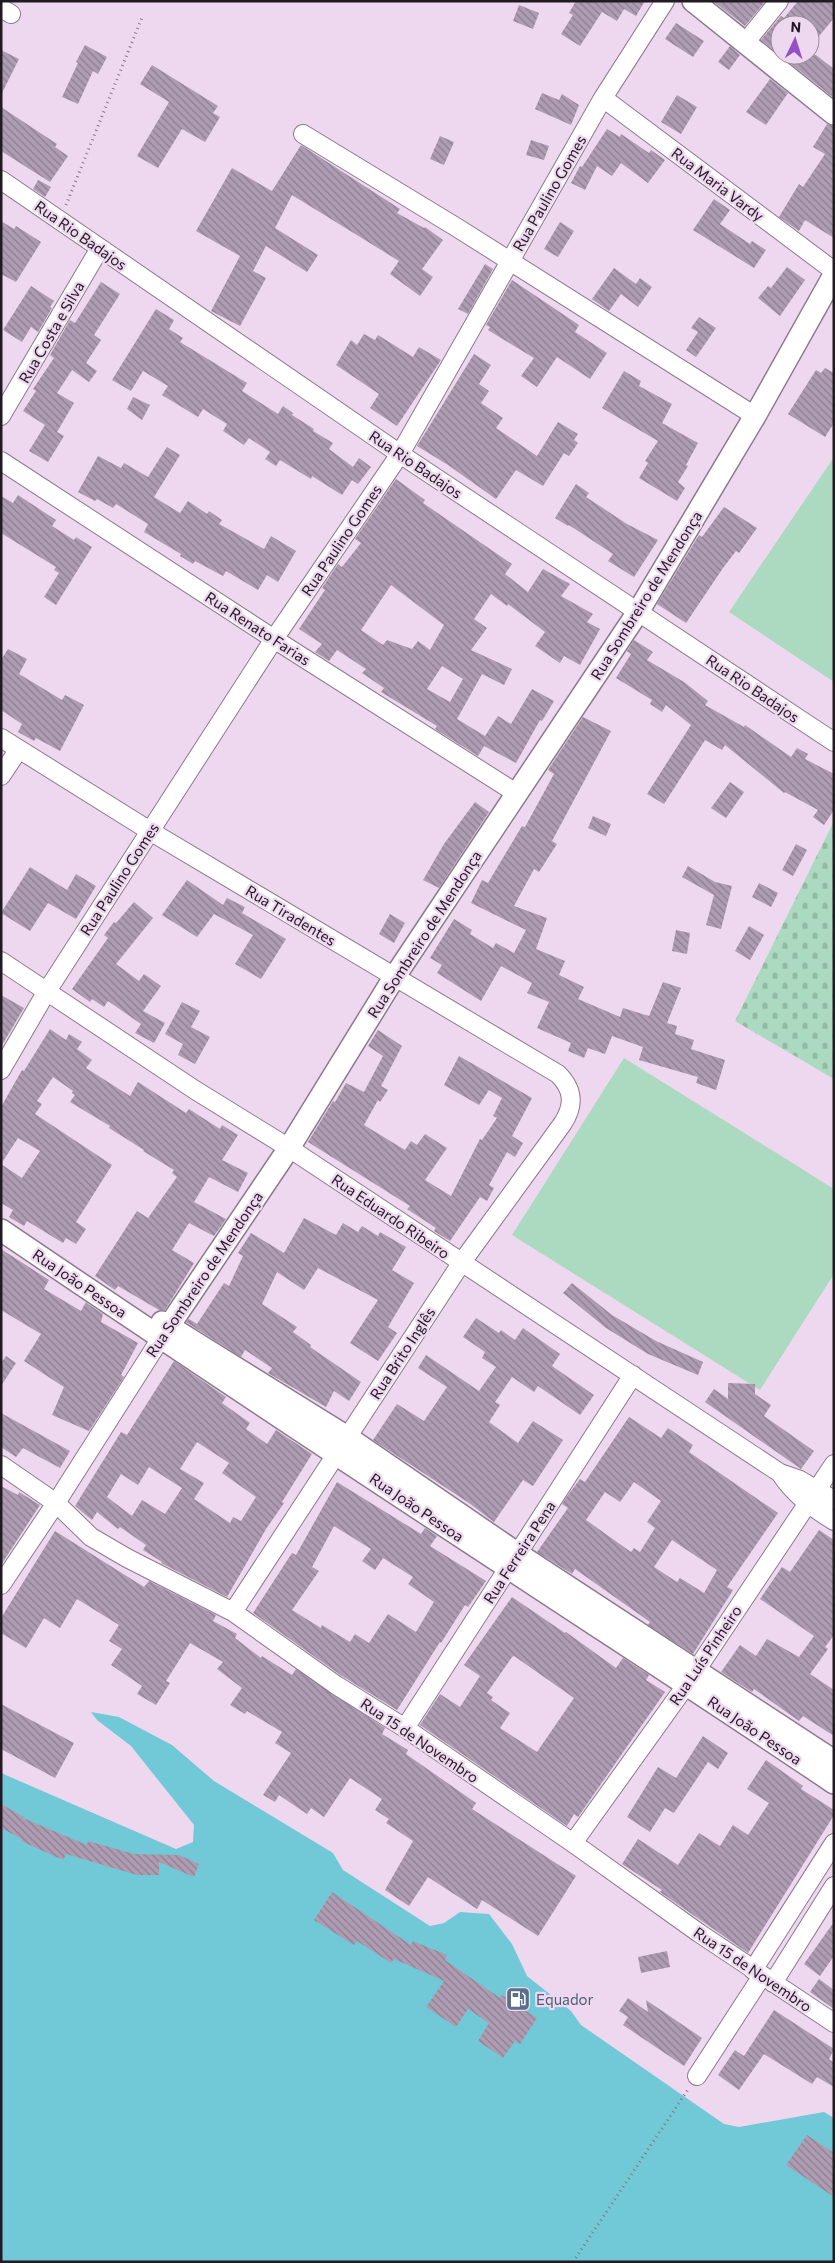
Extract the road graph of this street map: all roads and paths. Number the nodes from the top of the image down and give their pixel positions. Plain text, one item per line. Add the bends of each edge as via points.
1 (665, 1) edge
2 (693, 1) edge
3 (779, 1) edge
4 (143, 15) dead end
5 (745, 43) junction
6 (603, 98) junction
7 (834, 114) edge
8 (303, 134) dead end
9 (1, 180) edge
10 (60, 220) junction
11 (100, 248) junction
12 (509, 263) junction
13 (834, 271) edge
14 (834, 275) edge
15 (1, 416) edge
16 (754, 416) junction
17 (400, 454) junction
18 (1, 461) edge
19 (638, 612) junction
20 (274, 639) junction
21 (1, 738) edge
22 (834, 742) edge
23 (19, 749) junction
24 (1, 776) edge
25 (516, 793) junction
26 (150, 831) junction
27 (1, 960) edge
28 (395, 976) junction
29 (47, 991) junction
30 (1, 1070) edge
31 (572, 1098) joint
32 (289, 1148) junction
33 (1, 1214) edge
34 (1, 1230) edge
35 (462, 1262) junction
36 (164, 1332) junction
37 (633, 1375) junction
38 (341, 1445) junction
39 (834, 1464) edge
40 (1, 1465) edge
41 (812, 1496) junction
42 (834, 1500) edge
43 (56, 1503) junction
44 (834, 1521) edge
45 (514, 1562) junction
46 (1, 1585) edge
47 (233, 1612) junction
48 (692, 1677) junction
49 (405, 1728) junction
50 (834, 1761) edge
51 (834, 1783) edge
52 (834, 1843) edge
53 (573, 1844) junction
54 (834, 1886) edge
55 (763, 1976) junction
56 (834, 2023) edge
57 (697, 2076) joint
58 (573, 2262) edge

1 - 6 street, Rua Paulino Gomes
2 - 5 street
3 - 5 street
4 - 10 path
5 - 7 street
6 - 12 street, Rua Paulino Gomes
6 - 13 street, Rua Maria Vardy
8 - 12 street
9 - 10 street, Rua Rio Badajos
10 - 11 street, Rua Rio Badajos
11 - 15 street, Rua Costa e Silva
11 - 17 street, Rua Rio Badajos
12 - 16 street
12 - 17 street, Rua Paulino Gomes
14 - 16 street, Rua Sombreiro de Mendonça
16 - 19 street, Rua Sombreiro de Mendonça
17 - 19 street, Rua Rio Badajos
17 - 20 street, Rua Paulino Gomes
18 - 20 street, Rua Renato Farias
19 - 22 street, Rua Rio Badajos
19 - 25 street, Rua Sombreiro de Mendonça
20 - 25 street, Rua Renato Farias
20 - 26 street, Rua Paulino Gomes
21 - 23 street, Rua Tiradentes
23 - 24 street
23 - 26 street, Rua Tiradentes
25 - 28 street, Rua Sombreiro de Mendonça
26 - 28 street, Rua Tiradentes
26 - 29 street, Rua Paulino Gomes
27 - 29 street, Rua Eduardo Ribeiro
28 - 31 street, Rua Tiradentes via 558,1074 566,1082
28 - 32 street, Rua Sombreiro de Mendonça
29 - 30 street, Rua Paulino Gomes
29 - 32 street, Rua Eduardo Ribeiro via 195,1090
31 - 35 street, Rua Brito Inglês via 572,1106 564,1122
32 - 35 street, Rua Eduardo Ribeiro
32 - 36 street, Rua Sombreiro de Mendonça
33 - 36 street, Rua João Pessoa
34 - 36 street, Rua João Pessoa
35 - 37 street, Rua Eduardo Ribeiro
35 - 38 street, Rua Brito Inglês
36 - 38 street, Rua João Pessoa
36 - 43 street, Rua Sombreiro de Mendonça
37 - 41 street, Rua Eduardo Ribeiro via 780,1473 800,1480
37 - 45 street, Rua Ferreira Pena
38 - 45 street, Rua João Pessoa
38 - 47 street, Rua Brito Inglês
39 - 41 street, Rua Luís Pinheiro
40 - 43 street, Rua 15 de Novembro
41 - 42 street, Rua Eduardo Ribeiro
41 - 44 street, Rua Eduardo Ribeiro
41 - 48 street, Rua Luís Pinheiro
43 - 46 street, Rua Sombreiro de Mendonça
43 - 47 street, Rua 15 de Novembro via 91,1537
45 - 48 street, Rua João Pessoa
45 - 49 street, Rua Ferreira Pena
47 - 49 street, Rua 15 de Novembro
48 - 50 street, Rua João Pessoa
48 - 51 street, Rua João Pessoa
48 - 53 street, Rua Luís Pinheiro
49 - 53 street, Rua 15 de Novembro
52 - 55 street
53 - 55 street, Rua 15 de Novembro
54 - 55 street
55 - 56 street, Rua 15 de Novembro
55 - 57 street
57 - 58 path

